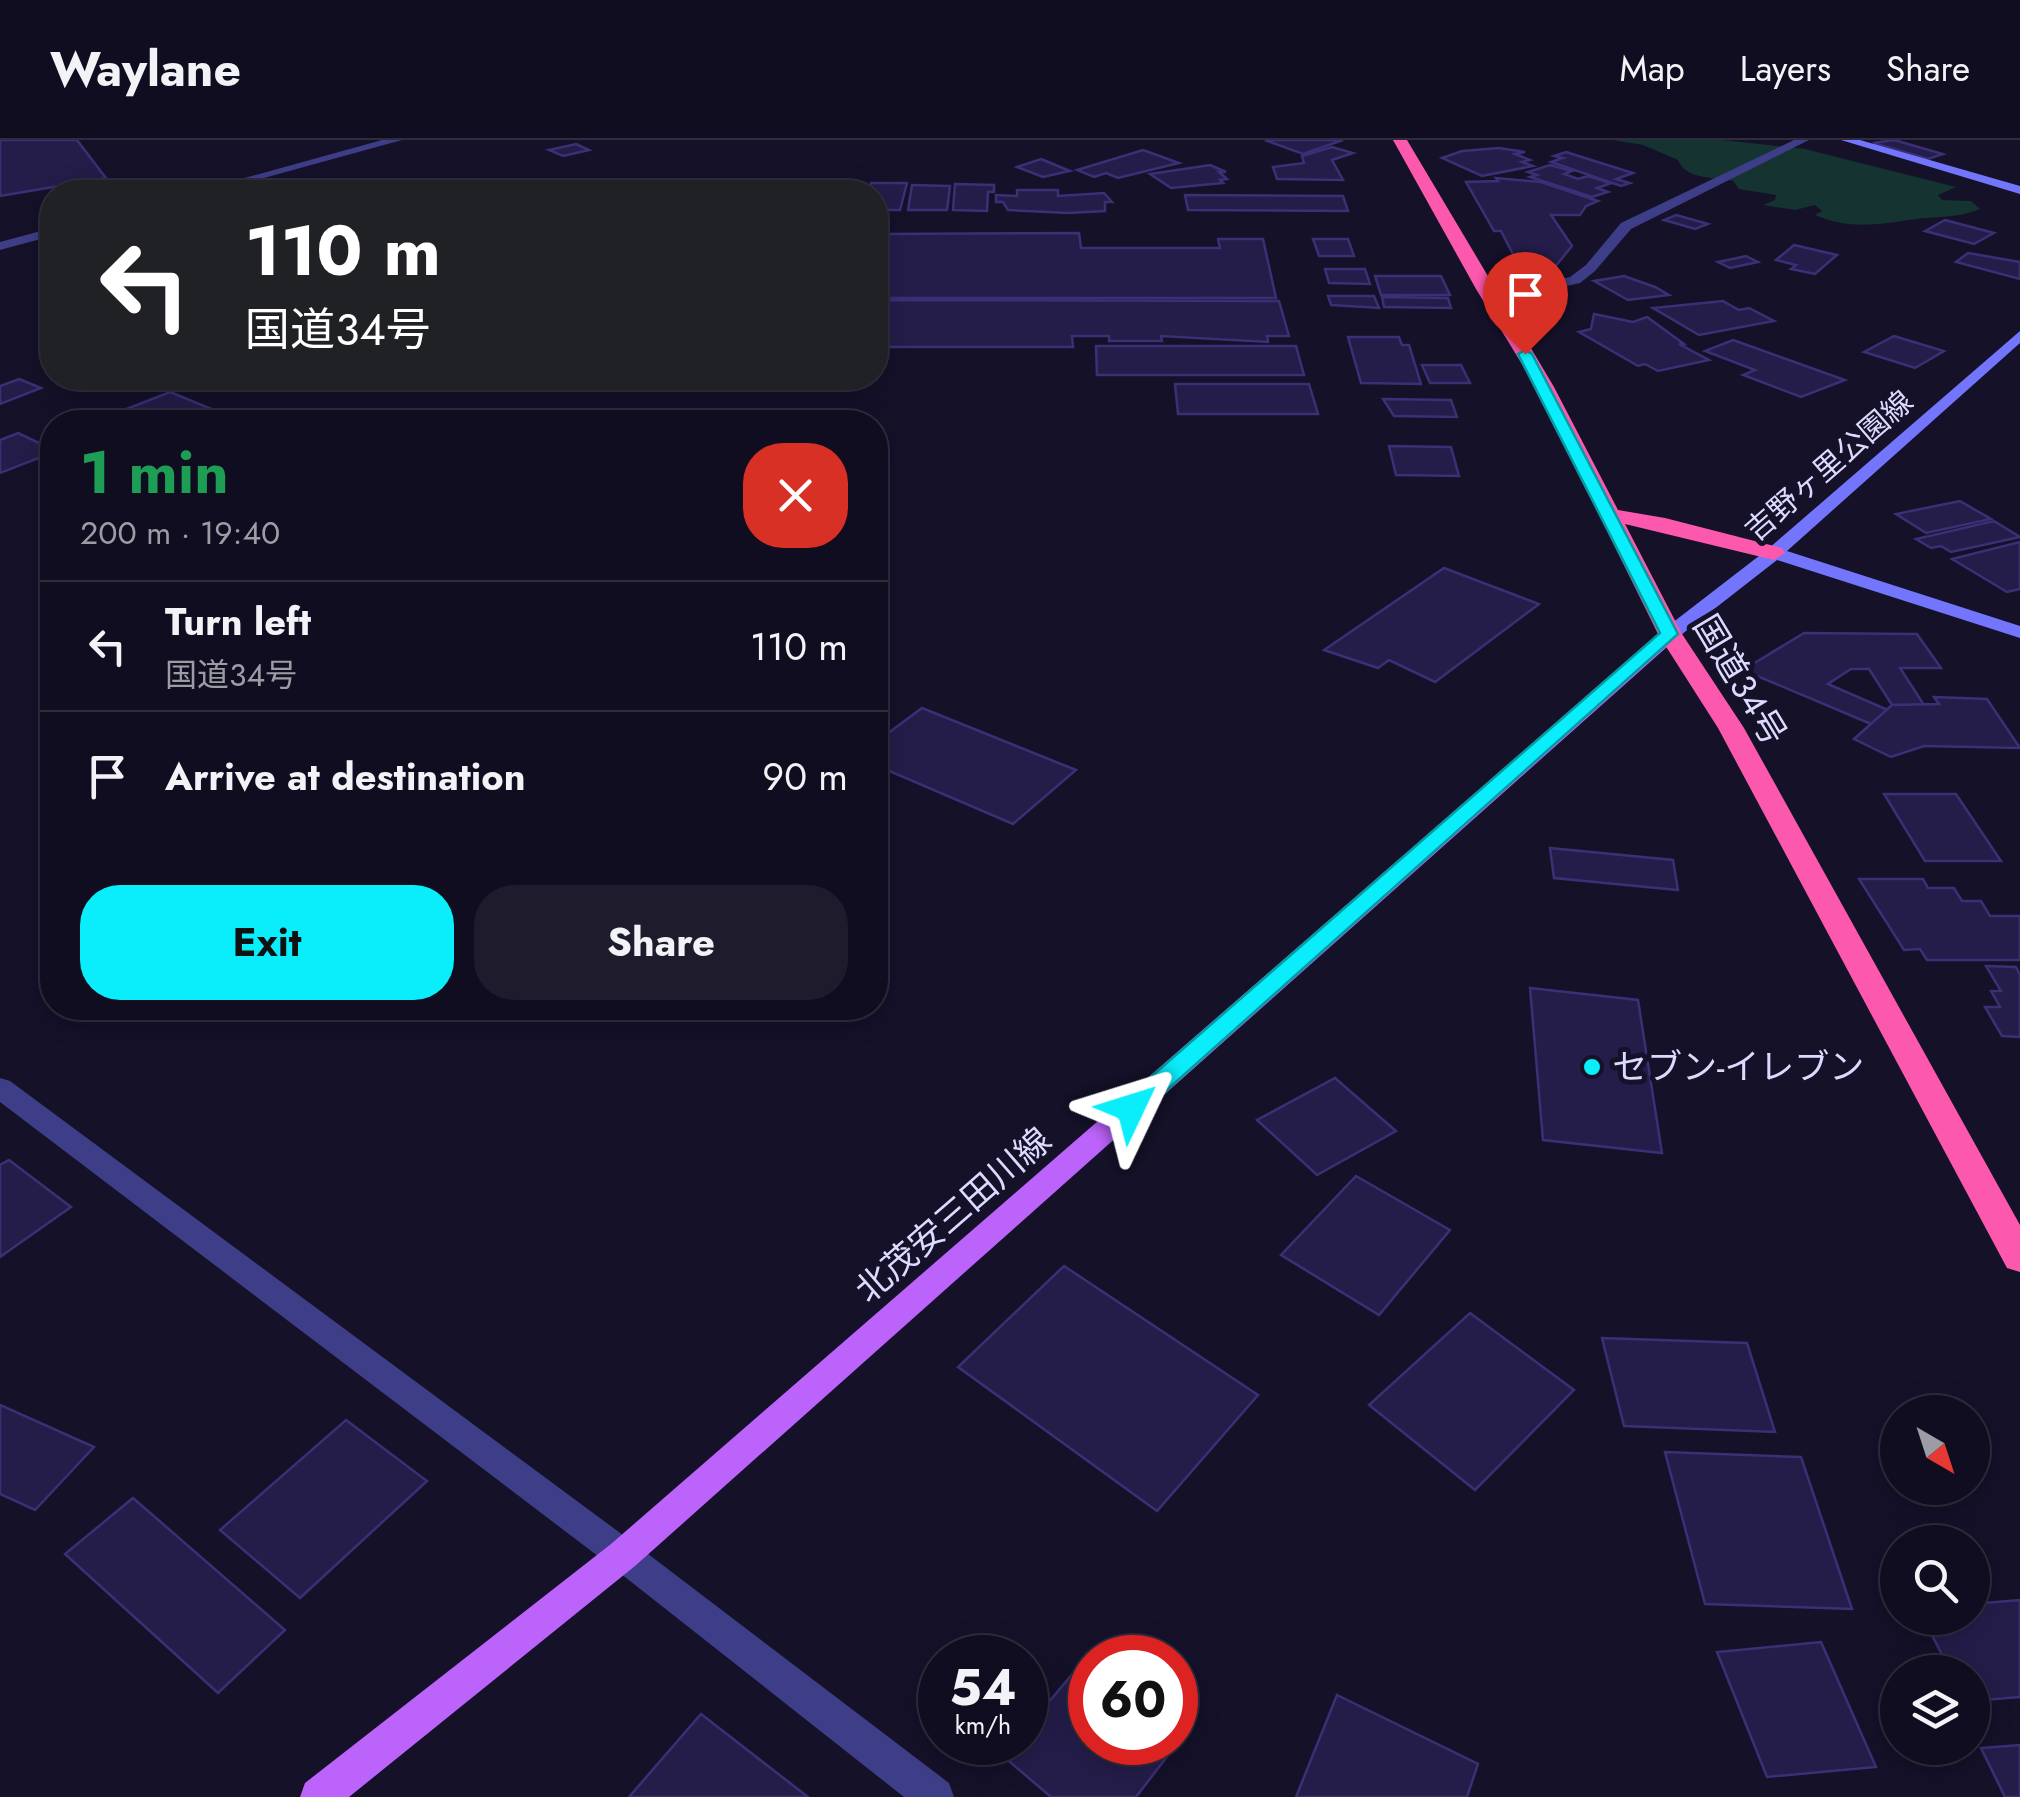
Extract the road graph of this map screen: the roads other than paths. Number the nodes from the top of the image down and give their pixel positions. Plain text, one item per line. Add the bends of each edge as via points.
1 (396, 140) edge
2 (1400, 140) edge
3 (1803, 140) edge
4 (1847, 140) edge
5 (245, 180) edge
6 (2020, 190) edge
7 (40, 235) edge
8 (0, 246) edge
9 (1484, 290) junction
10 (2020, 335) edge
11 (1609, 515) junction
12 (1774, 553) junction
13 (2020, 632) edge
14 (1670, 634) junction
15 (0, 1088) edge
16 (2020, 1258) edge
17 (623, 1555) junction
18 (319, 1797) edge
19 (935, 1797) edge

1 - 5 street
2 - 9 highway, 国道34号
3 - 9 street via 1626,226 1573,280
4 - 6 main road
7 - 8 street
9 - 11 highway, 国道34号 via 1545,387
10 - 12 main road, 吉野ヶ里公園線
11 - 12 highway
11 - 14 highway, 国道34号
12 - 13 main road
12 - 14 main road, 吉野ヶ里公園線
14 - 16 highway, 国道34号 via 1731,728
14 - 17 main road, 北茂安三田川線
15 - 17 street
17 - 18 main road, 北茂安三田川線
17 - 19 street

